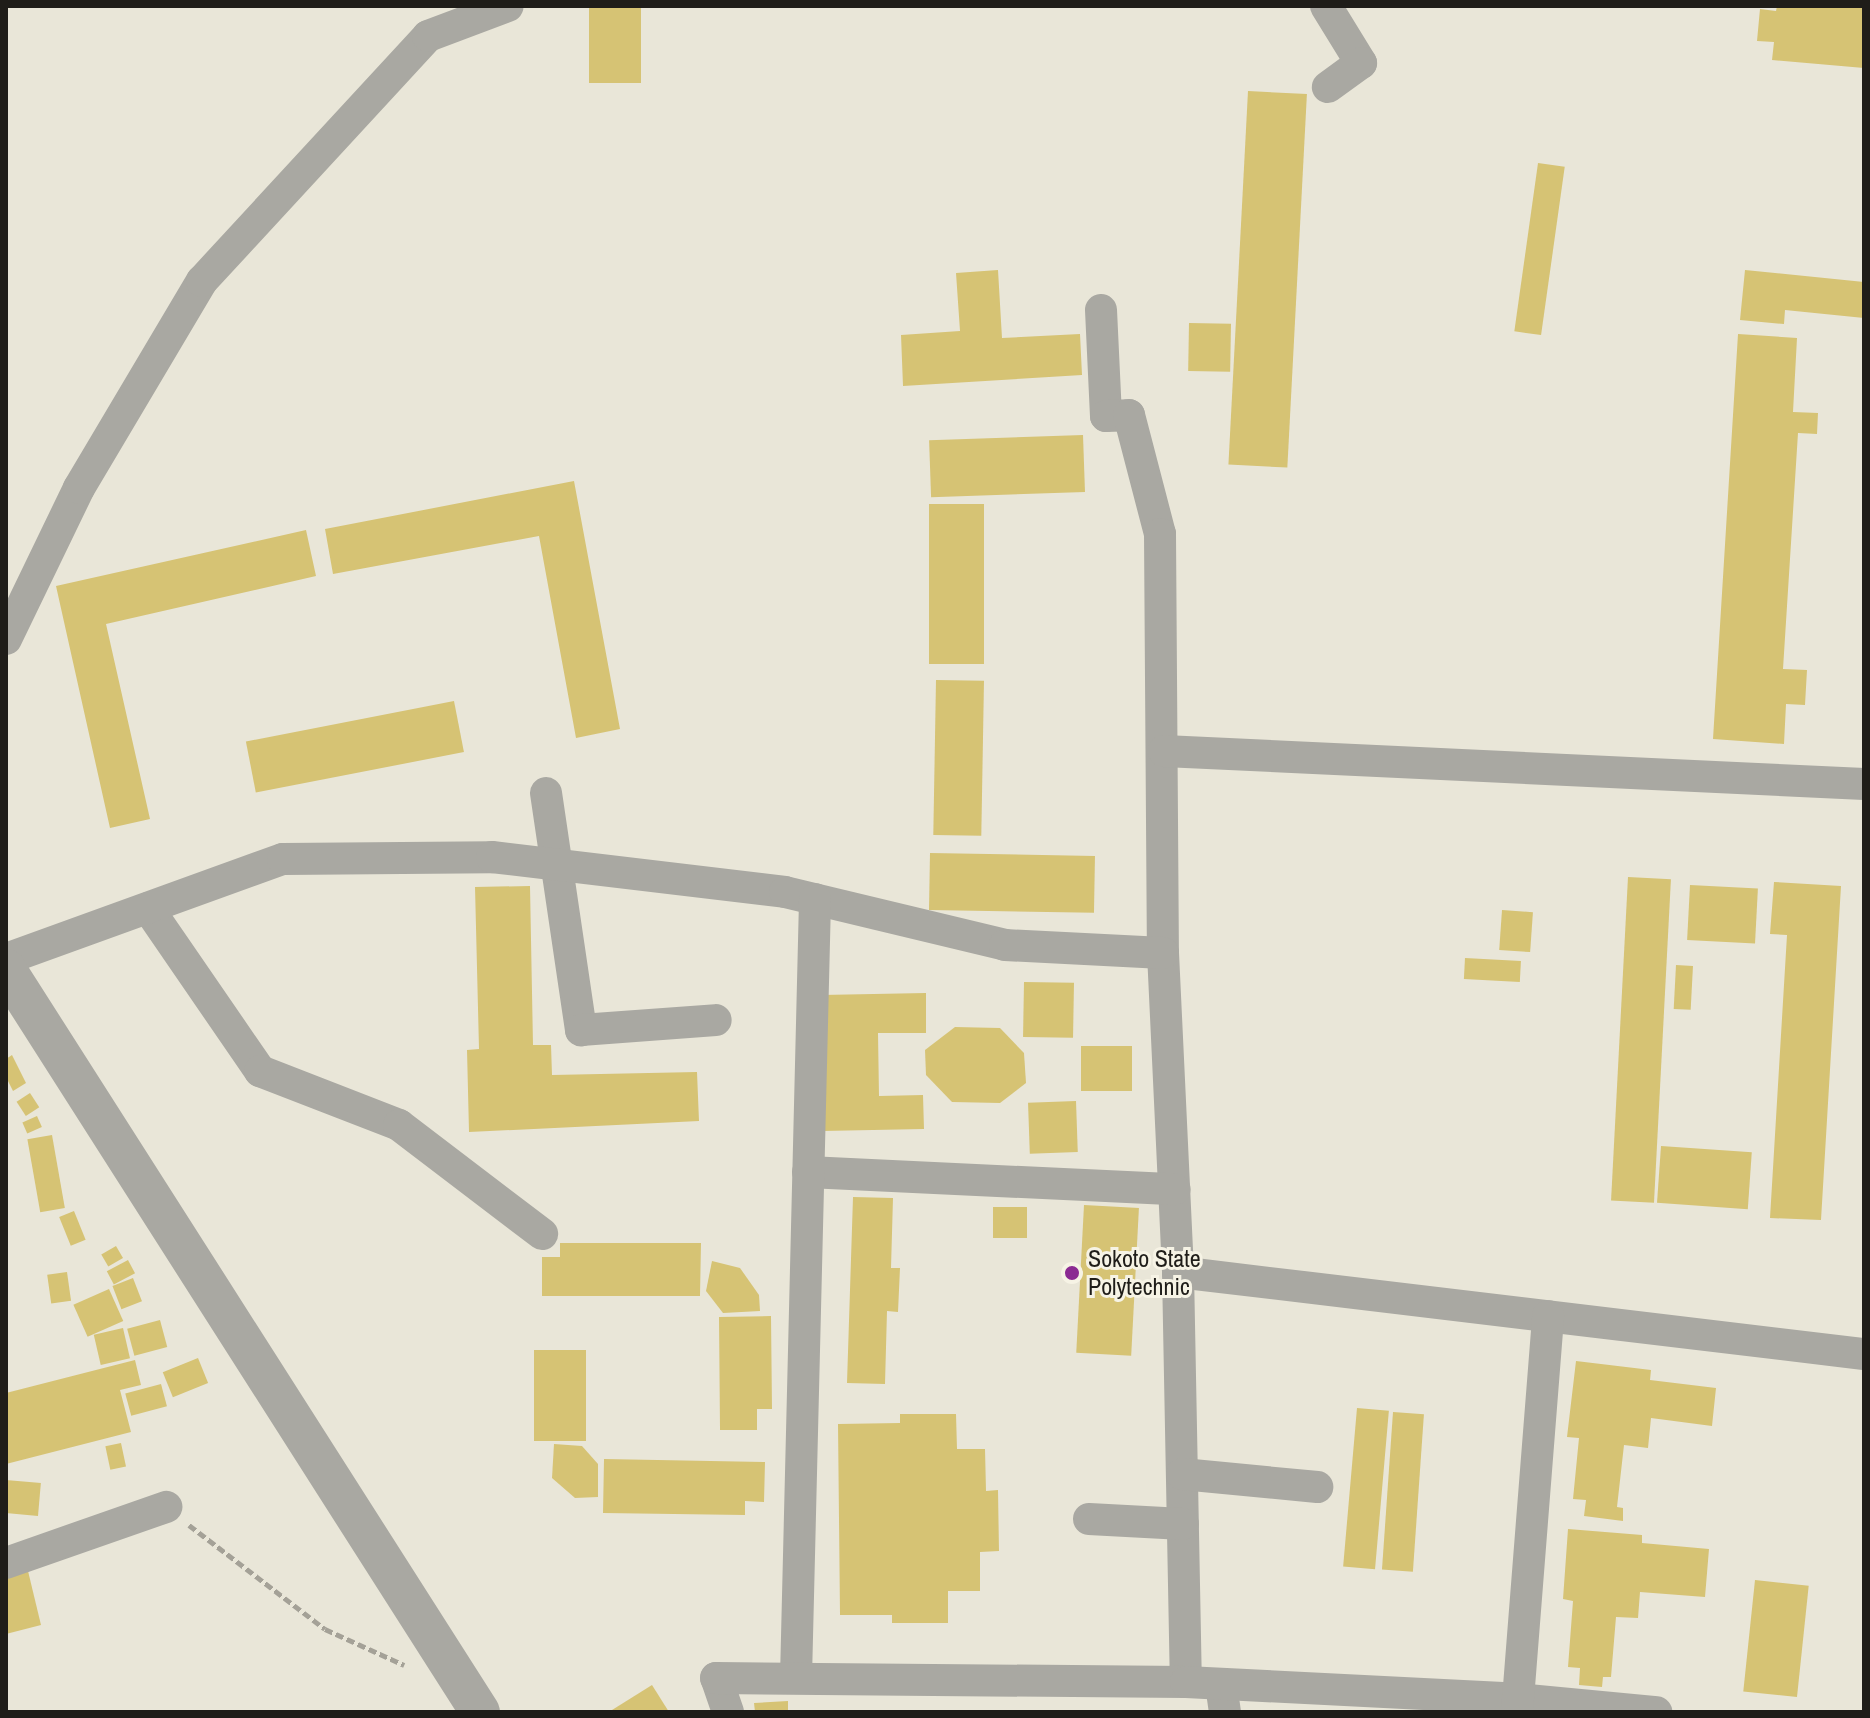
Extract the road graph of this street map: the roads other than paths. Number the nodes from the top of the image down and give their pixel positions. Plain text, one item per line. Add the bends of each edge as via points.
1 (508, 6) edge
2 (1326, 6) edge
3 (1328, 87) dead end
4 (1101, 310) dead end
5 (6, 639) edge
6 (1164, 751) junction
7 (1864, 784) edge
8 (546, 793) dead end
9 (557, 864) junction
10 (815, 899) junction
11 (148, 908) junction
12 (1163, 953) junction
13 (6, 959) edge
14 (6, 969) edge
15 (18, 1010) edge
16 (716, 1020) dead end
17 (808, 1172) junction
18 (1175, 1189) junction
19 (542, 1234) dead end
20 (1178, 1272) junction
21 (1548, 1316) junction
22 (1864, 1354) edge
23 (1182, 1474) junction
24 (1317, 1487) dead end
25 (166, 1507) road end
26 (1089, 1519) dead end
27 (1183, 1524) junction
28 (6, 1563) edge
29 (796, 1678) junction
30 (1186, 1682) junction
31 (1223, 1698) edge
32 (1370, 1701) edge
33 (1518, 1706) edge
34 (480, 1712) edge
35 (728, 1712) edge
36 (1656, 1712) edge

1 - 5 street via 428,36 202,281 79,488
2 - 3 street via 1361,63
4 - 6 street via 1106,416 1129,415 1160,534
6 - 7 street
6 - 12 street
8 - 9 street
9 - 10 street
9 - 11 street via 492,857 283,859
9 - 16 street via 581,1030
10 - 12 street via 1005,945
10 - 17 street
11 - 13 street
11 - 19 street via 260,1071 399,1125
12 - 18 street
14 - 15 street
15 - 34 street
17 - 18 street
17 - 29 street
18 - 20 street
20 - 21 street
20 - 23 street
21 - 22 street
21 - 33 street
23 - 24 street
23 - 27 street
25 - 28 street
26 - 27 street
27 - 30 street
29 - 30 street
29 - 35 street via 716,1678
30 - 31 street
31 - 32 street
32 - 33 street
33 - 36 street

